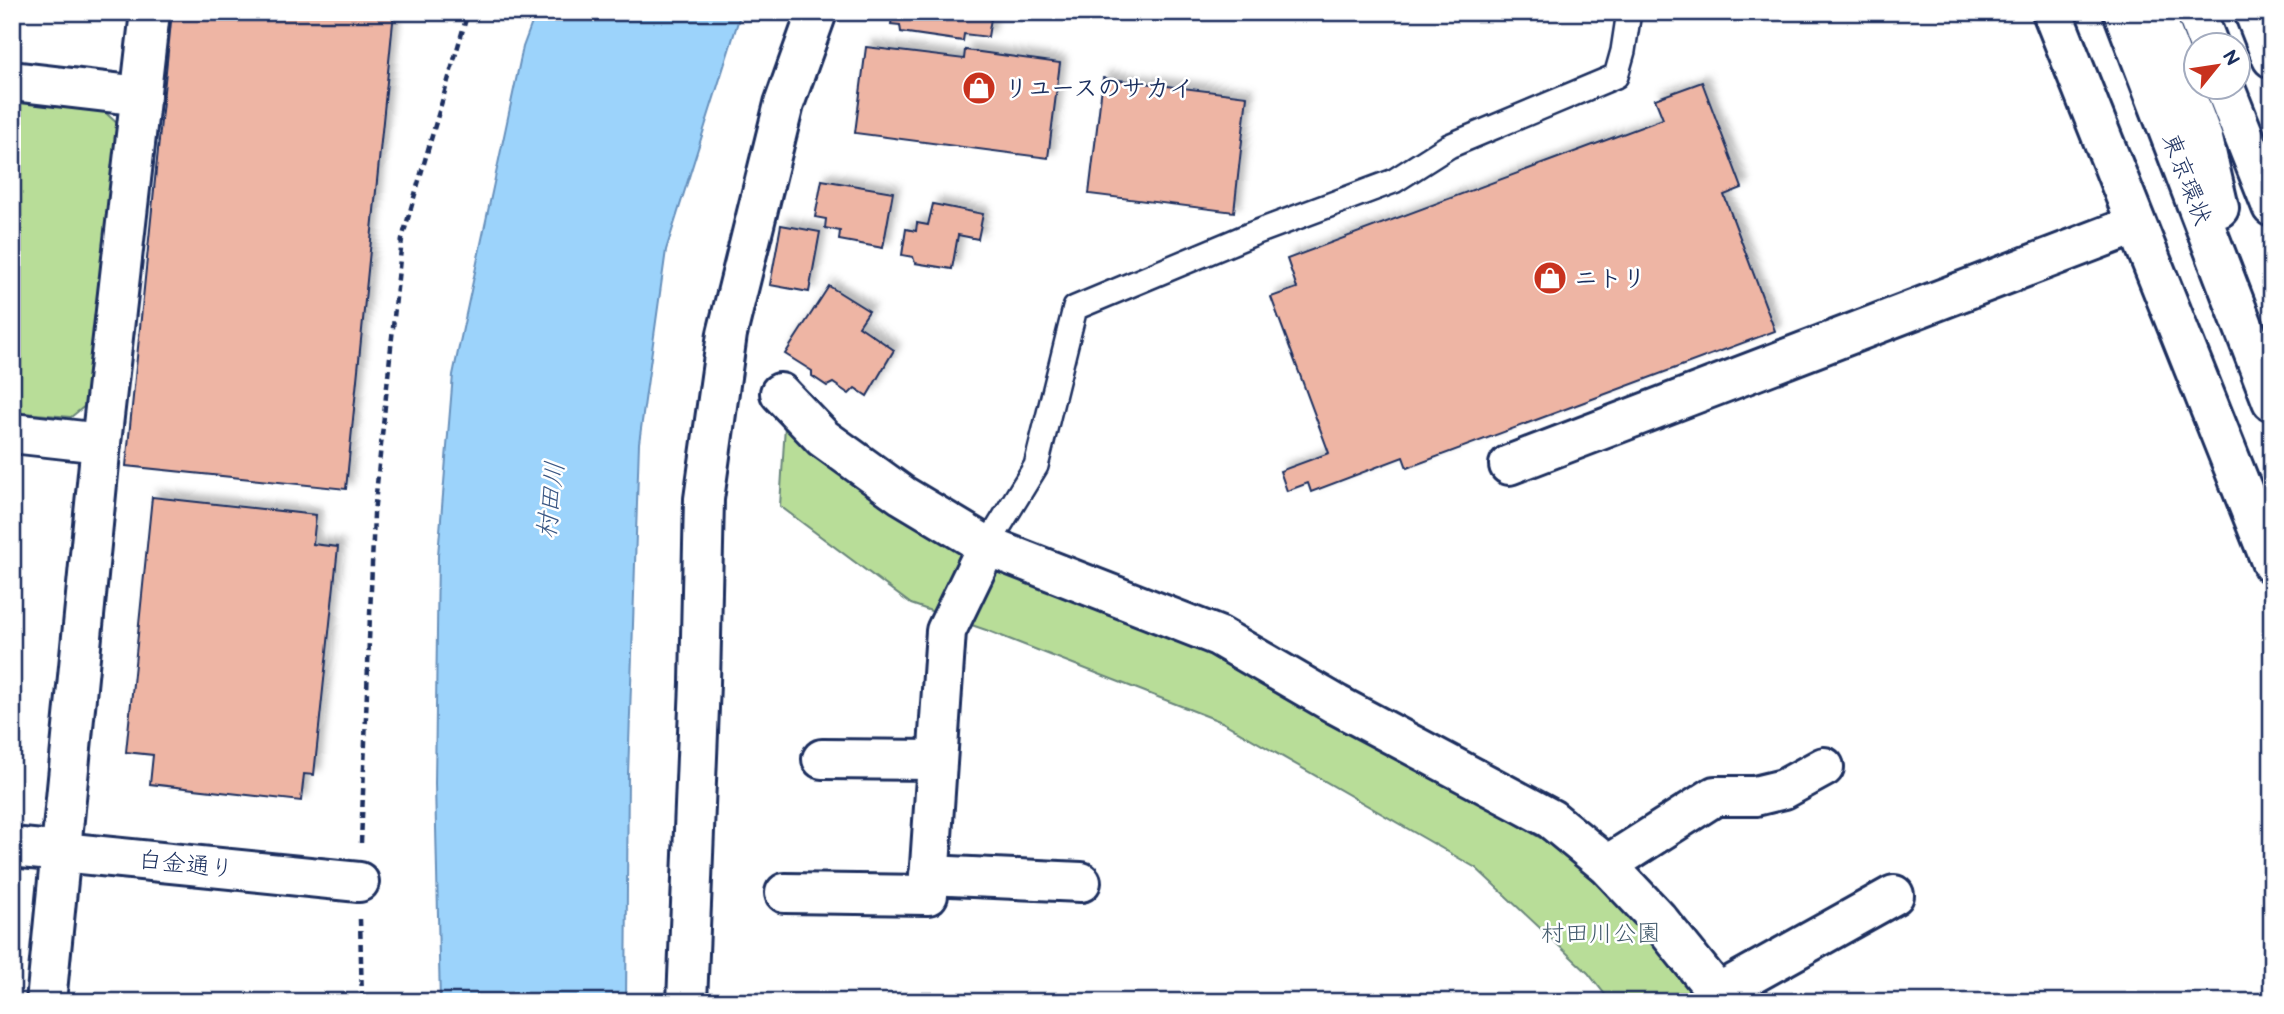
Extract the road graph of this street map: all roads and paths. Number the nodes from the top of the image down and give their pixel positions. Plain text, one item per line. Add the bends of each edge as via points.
1 (150, 12) edge
2 (468, 12) edge
3 (817, 12) edge
4 (1629, 12) edge
5 (2052, 12) edge
6 (2123, 12) edge
7 (2154, 12) edge
8 (2196, 12) edge
9 (2254, 12) edge
10 (2204, 32) edge
11 (2272, 58) edge
12 (12, 82) edge
13 (141, 96) junction
14 (2231, 102) edge
15 (2272, 207) edge
16 (2135, 225) junction
17 (2251, 347) junction
18 (780, 393) dead end
19 (2272, 401) edge
20 (12, 433) edge
21 (101, 443) junction
22 (1509, 465) dead end
23 (987, 546) junction
24 (2272, 564) edge
25 (822, 759) dead end
26 (937, 760) junction
27 (1824, 767) dead end
28 (12, 846) edge
29 (61, 852) junction
30 (1608, 865) junction
31 (929, 875) junction
32 (1081, 881) dead end
33 (359, 882) junction
34 (785, 893) dead end
35 (1894, 895) dead end
36 (1722, 997) edge
37 (46, 1002) edge
38 (362, 1002) edge
39 (687, 1002) edge

1 - 13 main road
2 - 33 path via 402,239 374,514
3 - 39 main road via 784,104 727,334 704,499
4 - 23 lane via 1616,76 1449,146 1394,181 1075,308 1036,466
5 - 16 main road
6 - 17 main road, 東京環状
7 - 17 main road, 東京環状 via 2203,139
8 - 10 main road
9 - 11 main road
12 - 13 main road
13 - 21 main road
14 - 15 main road
16 - 22 main road
16 - 24 main road
17 - 19 main road, 東京環状
18 - 23 main road via 823,438 902,495
20 - 21 main road
21 - 29 main road
23 - 26 main road via 946,631
23 - 30 main road via 1218,636 1550,819
25 - 26 main road
26 - 31 main road
27 - 30 main road via 1784,789 1755,796 1715,796
28 - 29 main road, 白金通り
29 - 33 main road, 白金通り
29 - 37 main road
30 - 36 main road
31 - 32 main road
31 - 34 main road via 928,895
33 - 38 path
35 - 36 main road

